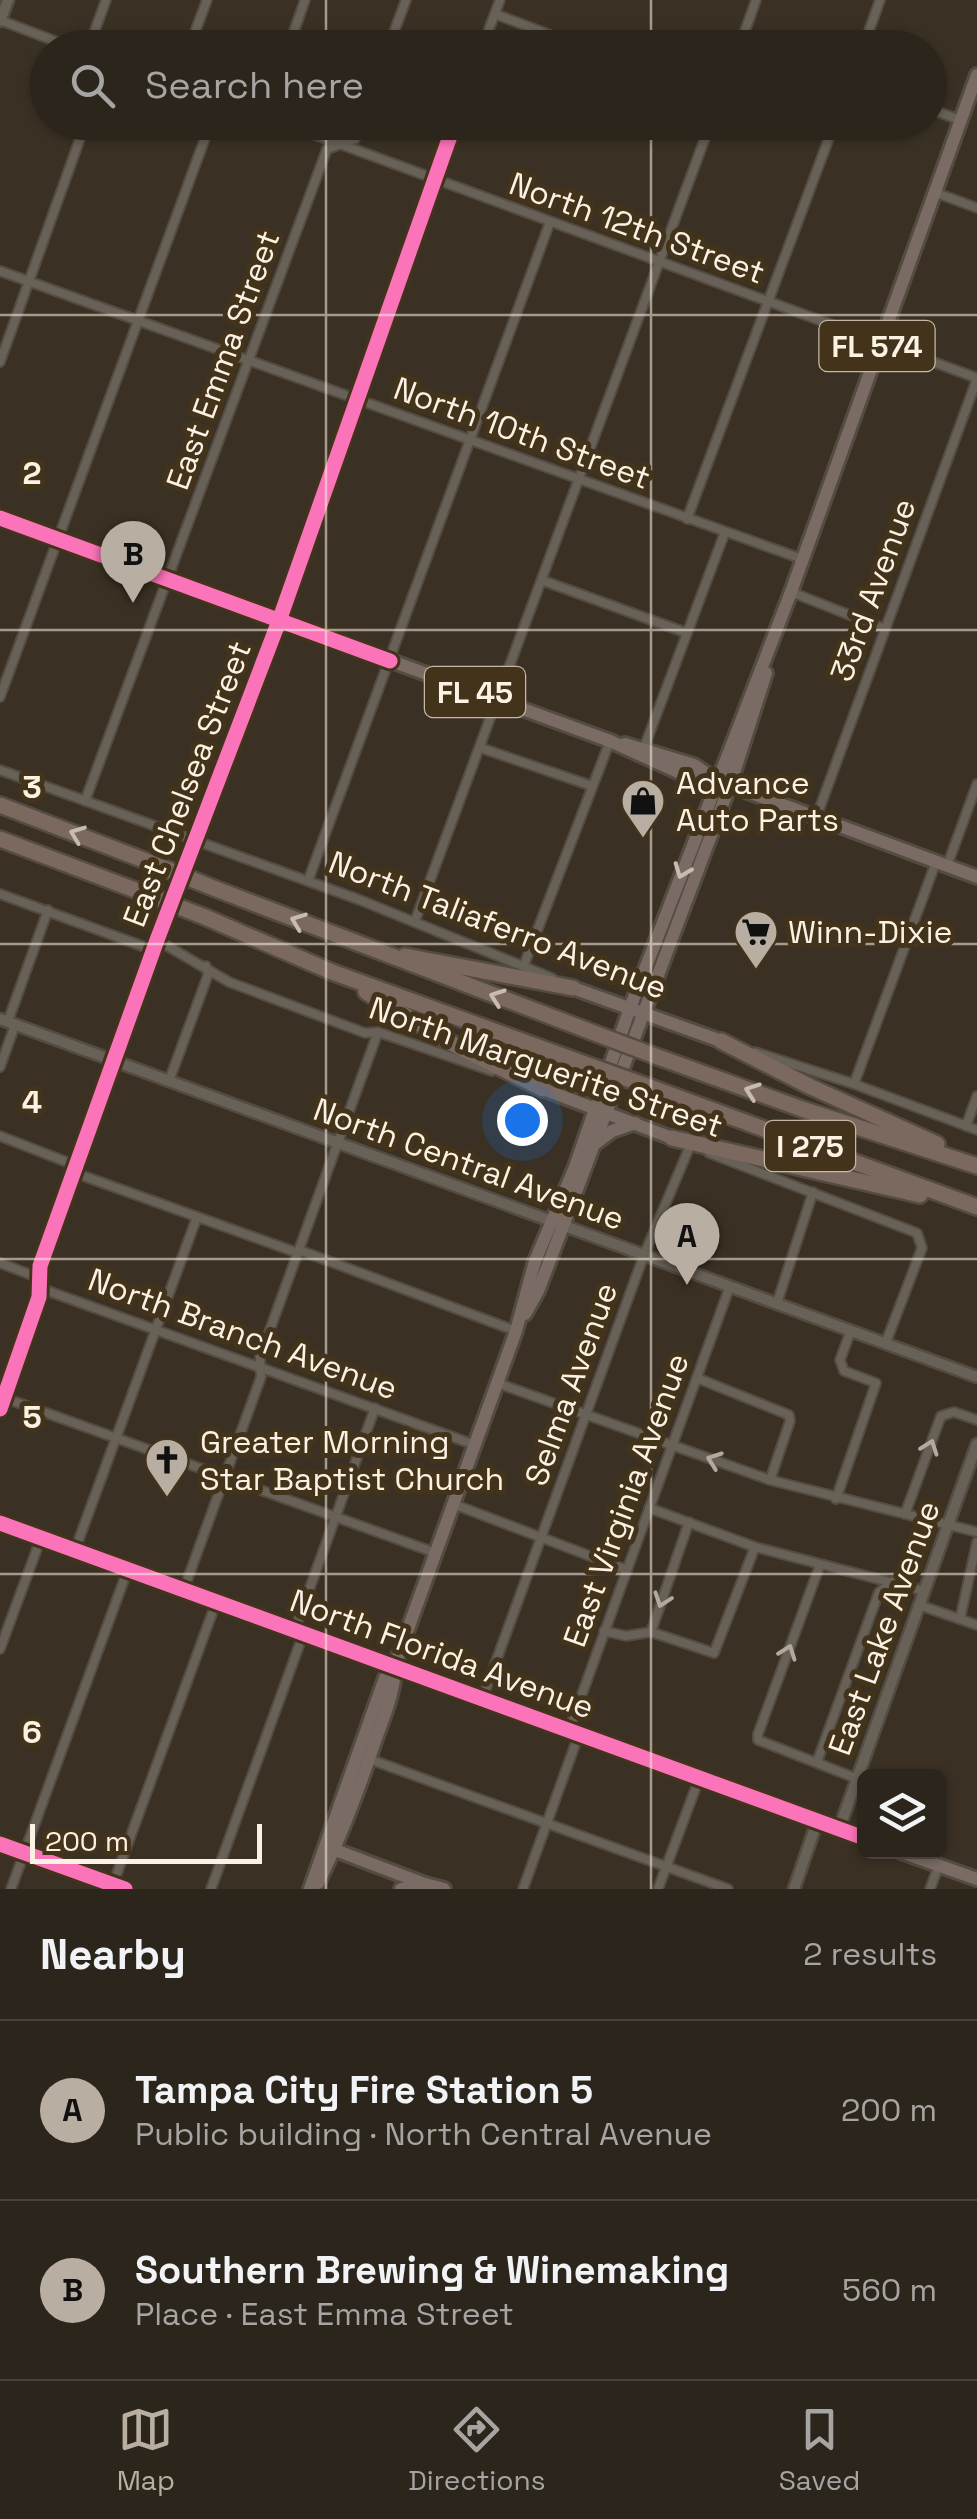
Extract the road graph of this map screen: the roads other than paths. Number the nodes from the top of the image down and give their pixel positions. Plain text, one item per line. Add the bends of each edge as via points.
1 (106, 0) edge
2 (207, 0) edge
3 (306, 0) edge
4 (406, 0) edge
5 (500, 0) edge
6 (756, 0) edge
7 (880, 0) edge
8 (2, 12) edge
9 (494, 14) junction
10 (38, 30) edge
11 (95, 30) edge
12 (196, 30) edge
13 (295, 30) edge
14 (395, 30) edge
15 (488, 30) edge
16 (536, 30) edge
17 (745, 30) edge
18 (869, 30) edge
19 (977, 75) edge
20 (947, 115) edge
21 (960, 120) junction
22 (80, 140) edge
23 (204, 140) edge
24 (327, 140) edge
25 (352, 140) edge
26 (448, 140) edge
27 (704, 140) edge
28 (828, 140) edge
29 (338, 144) junction
30 (434, 180) junction
31 (934, 192) junction
32 (977, 208) edge
33 (550, 222) junction
34 (660, 262) junction
35 (0, 271) edge
36 (30, 281) junction
37 (768, 302) junction
38 (139, 321) junction
39 (878, 343) junction
40 (250, 361) junction
41 (0, 362) edge
42 (977, 379) edge
43 (355, 399) junction
44 (470, 440) junction
45 (581, 480) junction
46 (0, 518) edge
47 (688, 519) junction
48 (725, 532) junction
49 (60, 540) junction
50 (802, 559) junction
51 (170, 580) junction
52 (544, 581) junction
53 (790, 592) junction
54 (279, 621) junction
55 (886, 629) junction
56 (686, 633) junction
57 (390, 661) junction
58 (0, 697) edge
59 (499, 701) junction
60 (610, 742) junction
61 (481, 748) junction
62 (644, 748) junction
63 (0, 770) edge
64 (723, 782) junction
65 (977, 784) edge
66 (592, 786) junction
67 (86, 801) junction
68 (0, 805) edge
69 (816, 818) junction
70 (0, 839) edge
71 (196, 841) junction
72 (941, 864) junction
73 (977, 877) edge
74 (308, 881) junction
75 (0, 894) edge
76 (48, 910) junction
77 (415, 920) junction
78 (157, 940) junction
79 (154, 950) junction
80 (380, 953) junction
81 (524, 964) junction
82 (206, 966) junction
83 (332, 972) junction
84 (229, 982) junction
85 (204, 986) junction
86 (652, 987) junction
87 (573, 988) junction
88 (636, 1011) junction
89 (8, 1021) edge
90 (674, 1024) junction
91 (378, 1032) junction
92 (721, 1041) junction
93 (116, 1062) junction
94 (0, 1067) edge
95 (168, 1081) junction
96 (854, 1084) junction
97 (543, 1089) junction
98 (977, 1096) edge
99 (601, 1110) junction
100 (635, 1124) junction
101 (966, 1126) junction
102 (977, 1130) edge
103 (0, 1136) edge
104 (672, 1138) junction
105 (338, 1143) junction
106 (594, 1145) junction
107 (690, 1146) junction
108 (977, 1164) edge
109 (76, 1170) junction
110 (813, 1192) junction
111 (975, 1206) edge
112 (197, 1217) junction
113 (556, 1223) junction
114 (298, 1252) junction
115 (644, 1255) junction
116 (0, 1263) edge
117 (39, 1282) junction
118 (730, 1286) junction
119 (777, 1304) junction
120 (156, 1329) junction
121 (516, 1330) junction
122 (852, 1330) junction
123 (886, 1342) junction
124 (263, 1368) junction
125 (977, 1377) edge
126 (697, 1378) junction
127 (497, 1383) junction
128 (2, 1397) edge
129 (376, 1408) junction
130 (0, 1409) edge
131 (586, 1414) junction
132 (977, 1420) edge
133 (117, 1436) junction
134 (977, 1444) edge
135 (475, 1445) junction
136 (672, 1445) junction
137 (226, 1476) junction
138 (770, 1480) junction
139 (836, 1498) junction
140 (453, 1504) junction
141 (650, 1508) junction
142 (905, 1514) junction
143 (336, 1516) junction
144 (688, 1522) junction
145 (0, 1523) edge
146 (948, 1524) junction
147 (977, 1532) edge
148 (40, 1538) junction
149 (540, 1538) junction
150 (977, 1542) edge
151 (755, 1547) junction
152 (75, 1550) junction
153 (436, 1553) junction
154 (820, 1565) junction
155 (128, 1569) junction
156 (627, 1570) junction
157 (894, 1581) junction
158 (184, 1589) junction
159 (924, 1591) junction
160 (216, 1600) junction
161 (919, 1605) junction
162 (960, 1618) junction
163 (977, 1625) edge
164 (300, 1631) junction
165 (604, 1631) junction
166 (651, 1632) junction
167 (0, 1649) edge
168 (395, 1666) junction
169 (483, 1697) junction
170 (574, 1732) junction
171 (369, 1759) junction
172 (818, 1762) junction
173 (861, 1769) edge
174 (857, 1778) edge
175 (699, 1779) junction
176 (857, 1781) edge
177 (818, 1822) junction
178 (546, 1824) junction
179 (838, 1829) junction
180 (857, 1836) edge
181 (0, 1844) edge
182 (329, 1847) junction
183 (25, 1853) junction
184 (920, 1859) edge
185 (938, 1865) junction
186 (667, 1866) junction
187 (977, 1879) edge
188 (425, 1884) junction
189 (116, 1888) edge
190 (11, 1889) edge
191 (211, 1889) edge
192 (313, 1889) edge
193 (401, 1889) edge
194 (444, 1889) edge
195 (523, 1889) edge
196 (658, 1889) edge
197 (728, 1889) edge
198 (794, 1889) edge
199 (930, 1889) edge

1 - 11 street
2 - 12 street
3 - 13 street
4 - 14 street
5 - 9 street
6 - 17 street
7 - 18 street
8 - 10 street
9 - 15 street
9 - 16 street
19 - 21 main road, FL 574
20 - 21 street
21 - 31 main road, FL 574
22 - 36 street
23 - 38 street
24 - 29 street, North 12th Street
25 - 29 street, East Emma Street
26 - 30 street, East Chelsea Street
27 - 34 street
28 - 37 street
29 - 30 street, North 12th Street
29 - 40 street, East Emma Street via 327,149
30 - 33 street, North 12th Street
30 - 43 street, East Chelsea Street
31 - 32 street
31 - 39 main road, FL 574
33 - 34 street, North 12th Street
33 - 44 street
34 - 37 street, North 12th Street
34 - 45 street
35 - 36 street, North 10th Street
36 - 38 street, North 10th Street
36 - 41 street
37 - 39 street, North 12th Street
37 - 47 street
38 - 40 street, North 10th Street
38 - 49 street
39 - 42 street, North 12th Street
39 - 50 main road, FL 574
40 - 43 street, North 10th Street
40 - 51 street, East Emma Street
42 - 55 street, 33rd Avenue
43 - 44 street, North 10th Street
43 - 54 street, East Chelsea Street
44 - 45 street, North 10th Street
44 - 57 street
45 - 47 street, North 10th Street
45 - 52 street
46 - 49 main road, FL 45
47 - 48 street, North 10th Street
48 - 50 street, North 10th Street
48 - 56 street
49 - 51 main road, FL 45
49 - 58 street
50 - 53 main road, FL 574
51 - 54 main road, FL 45
51 - 67 street, East Emma Street
52 - 56 street
52 - 59 street
53 - 55 street
53 - 64 main road, FL 574 via 756,712
54 - 57 main road, FL 45
54 - 71 street, East Chelsea Street
55 - 69 street, 33rd Avenue
56 - 62 street
57 - 59 main road, FL 45
57 - 74 street
59 - 60 main road, FL 45
59 - 61 street
60 - 62 main road, FL 45
60 - 64 main road, FL 45 via 689,777
60 - 66 street
61 - 66 street
61 - 77 street
62 - 64 main road, FL 45
63 - 67 street, North Taliaferro Avenue
64 - 69 main road, FL 45
64 - 86 main road, FL 574
64 -> 88 main road, FL 574
65 - 72 street
66 - 81 street
67 - 71 street, North Taliaferro Avenue
80 -> 68 highway, I 275, bridge
69 - 72 main road, FL 45
70 - 83 highway, I 275, bridge
71 - 74 street, North Taliaferro Avenue
71 - 78 street, East Chelsea Street
72 - 73 main road, FL 45
72 - 96 street
74 - 77 street, North Taliaferro Avenue
75 - 76 street
76 - 79 street
76 - 89 street
77 - 81 street, North Taliaferro Avenue
78 - 79 street, East Chelsea Street
78 - 82 street, North Marguerite Street
79 - 93 street, East Chelsea Street
80 - 87 highway
108 -> 80 highway, I 275, bridge via 802,1109
81 - 87 street, North Taliaferro Avenue
82 - 84 street, North Marguerite Street
82 - 85 street
83 - 97 highway
83 - 111 highway, I 275, bridge
84 - 85 street
84 - 91 street, North Marguerite Street via 365,1033
85 - 95 street
86 - 88 main road, FL 574
86 - 90 main road
87 - 88 main road, North Taliaferro Avenue
88 - 90 main road, North Taliaferro Avenue
88 - 99 main road, FL 574
89 - 93 street, North Central Avenue
89 - 94 street
90 - 92 main road, North Taliaferro Avenue
91 - 97 street, North Marguerite Street
91 - 105 street
92 - 96 street, North Taliaferro Avenue
92 - 108 highway
93 - 95 street, North Central Avenue
93 - 109 street, East Chelsea Street
95 - 105 street, North Central Avenue
96 - 101 street, North Taliaferro Avenue
97 - 99 main road, North Marguerite Street
98 - 101 street
99 - 100 main road, North Marguerite Street
99 - 106 main road, FL 574
99 - 113 main road, FL 574
100 - 104 main road, North Marguerite Street
100 - 106 main road
101 - 102 street, North Taliaferro Avenue
103 - 109 street
104 - 107 street, North Marguerite Street
104 - 111 highway
105 - 113 street, North Central Avenue
105 - 114 street
106 - 113 main road, FL 574
107 - 110 street, North Marguerite Street
107 - 115 street, Selma Avenue
109 - 112 street
109 - 117 street, East Chelsea Street
110 - 119 street
110 - 123 street, North Marguerite Street via 920,1237 922,1248
112 - 114 street
112 - 120 street
113 - 115 street, North Central Avenue
113 - 121 main road, FL 574 via 538,1291
114 - 121 street
114 - 124 street via 260,1357
115 - 118 street, North Central Avenue
115 - 131 street, Selma Avenue
116 - 117 street, North Branch Avenue
117 - 120 street, North Branch Avenue
117 - 128 street, East Chelsea Street
118 - 119 street, North Central Avenue
118 - 126 street, East Virginia Avenue
119 - 122 street, North Central Avenue
120 - 124 street, North Branch Avenue
120 - 133 street
121 - 127 main road, FL 574
122 - 123 street, North Central Avenue
122 - 139 street via 840,1360 844,1371 876,1383
123 - 125 street, North Central Avenue
124 - 129 street, North Branch Avenue
124 - 137 street
126 - 136 street, East Virginia Avenue
126 - 138 street via 789,1415
127 - 131 street
127 - 135 main road, FL 574
128 - 130 street, East Chelsea Street
128 - 133 street
129 - 135 street, North Branch Avenue
129 - 143 street
131 - 136 street
131 - 149 street, Selma Avenue
142 -> 132 street via 941,1416 954,1412
133 - 137 street
133 - 152 street
134 - 146 street, East Lake Avenue
135 - 140 main road, FL 574
138 -> 136 street
136 - 141 street, East Virginia Avenue
137 - 143 street
137 - 158 street
138 - 139 street
139 - 142 street
140 - 149 street
140 - 153 main road, FL 574
141 - 144 street
141 - 156 street, East Virginia Avenue
142 - 146 street
143 - 153 street
143 - 164 street
144 - 151 street
144 -> 166 street
145 - 148 main road, North Florida Avenue
146 - 147 street
146 - 159 street, East Lake Avenue
148 - 152 main road, North Florida Avenue
148 - 167 street
149 - 156 street
149 - 169 street, Selma Avenue
150 - 162 street
151 - 154 street
151 - 166 street via 718,1650 710,1654
152 - 155 main road, North Florida Avenue
153 - 168 main road, FL 574
154 - 157 street
172 -> 154 street via 758,1740 758,1734
155 - 158 main road, North Florida Avenue
155 - 183 street
156 - 165 street, East Virginia Avenue
157 - 159 street
157 - 172 street via 879,1592
158 - 160 main road, North Florida Avenue
159 - 161 street, East Lake Avenue
160 - 164 main road, North Florida Avenue
160 - 189 street
161 - 162 street
161 - 173 street, East Lake Avenue
162 - 163 street
164 - 168 main road, North Florida Avenue
164 - 191 street
165 - 166 street
165 - 170 street, East Virginia Avenue
168 - 169 main road, North Florida Avenue
168 - 171 main road, FL 574
168 - 182 main road, FL 574 via 385,1678
169 - 170 main road, North Florida Avenue
170 - 175 main road, North Florida Avenue
170 - 178 street, East Virginia Avenue
171 - 178 street
171 - 182 main road, FL 574
172 - 174 street
175 - 177 main road, North Florida Avenue
175 - 186 street
176 - 179 street, East Lake Avenue
177 - 179 main road, North Florida Avenue
177 - 198 street
178 - 186 street
178 - 195 street, East Virginia Avenue
179 - 180 main road, North Florida Avenue
181 - 183 main road
182 - 188 main road
182 - 192 main road, FL 574
183 - 189 main road
183 - 190 street
184 - 185 main road
185 - 187 main road
185 - 199 street
186 - 196 street
186 - 197 street
188 - 193 main road
188 - 194 main road

